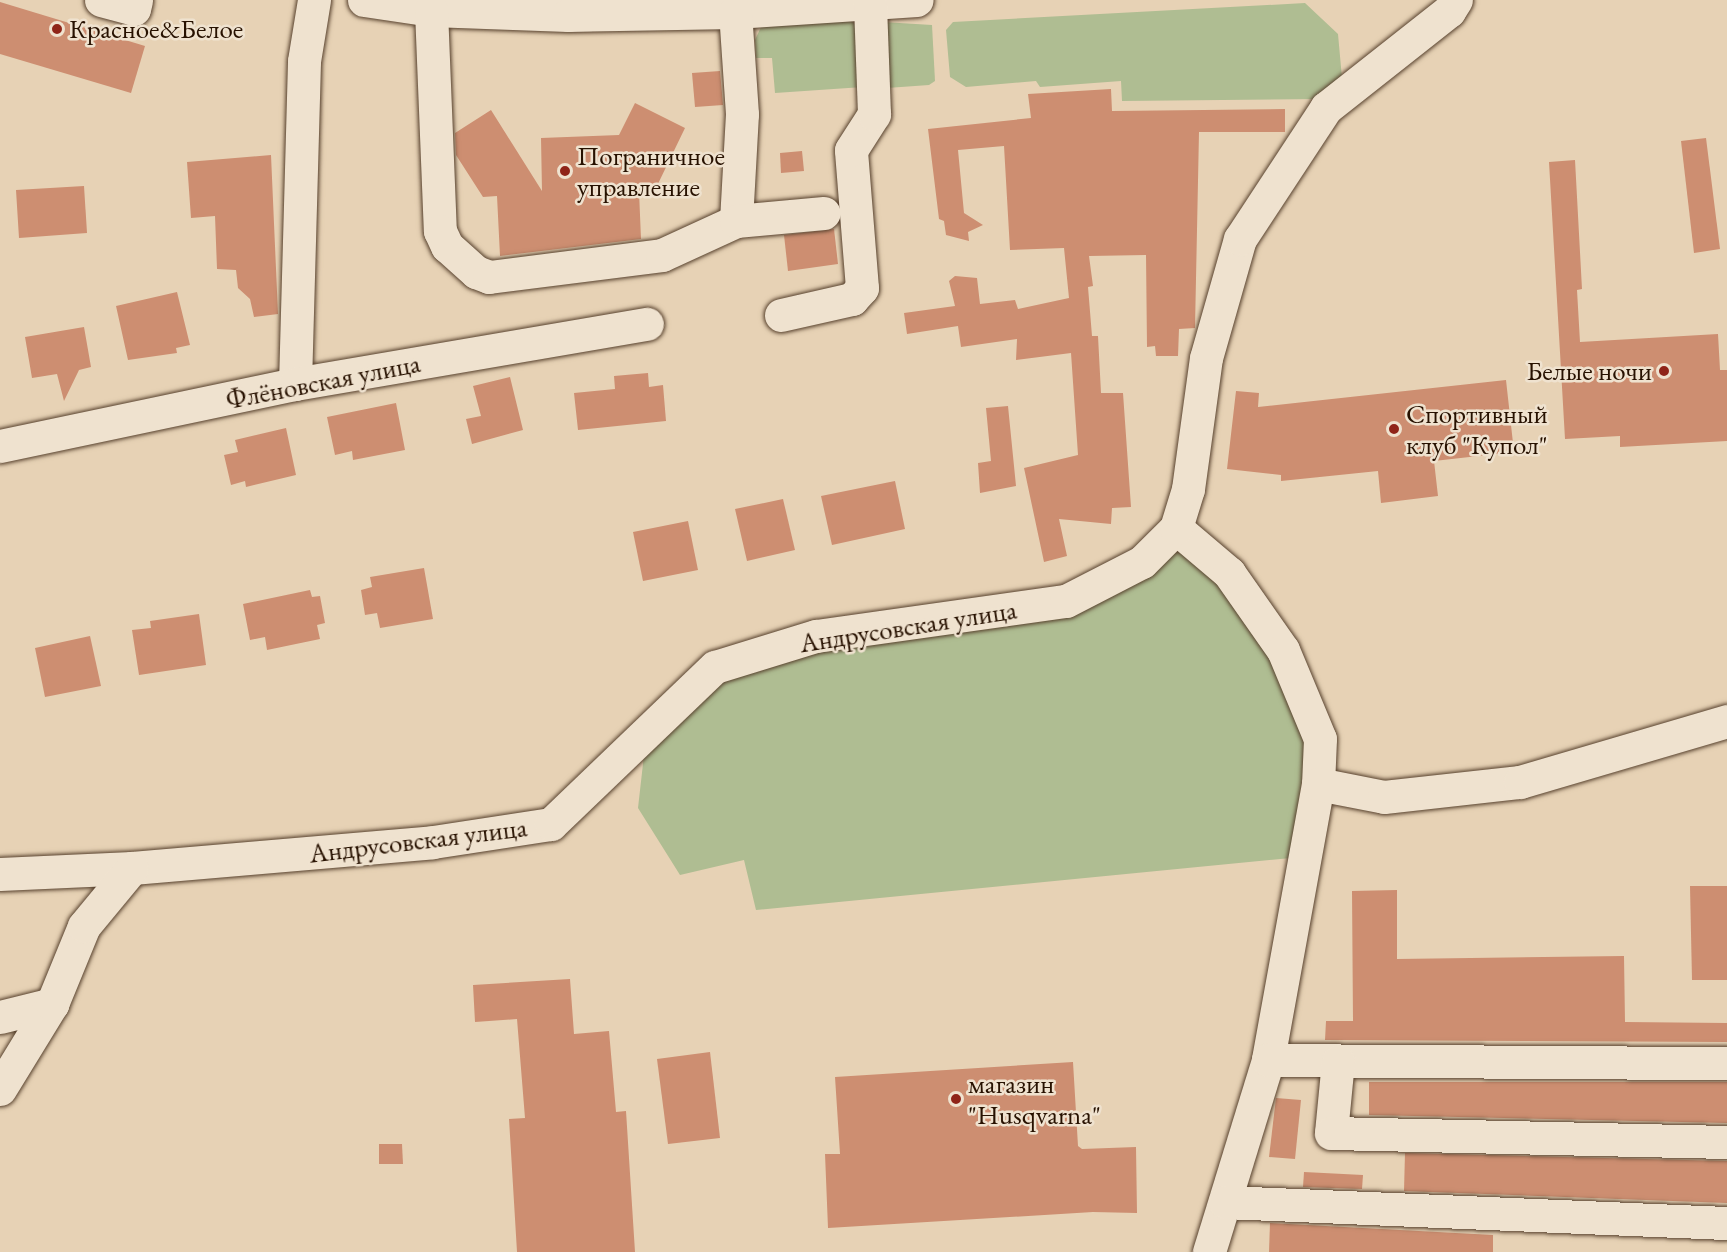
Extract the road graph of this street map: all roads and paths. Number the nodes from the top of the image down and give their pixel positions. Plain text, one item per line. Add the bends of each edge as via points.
1 (101, 0) edge
2 (136, 0) edge
3 (314, 0) edge
4 (364, 0) edge
5 (917, 0) edge
6 (1456, 0) edge
7 (806, 3) edge
8 (870, 3) junction
9 (431, 10) junction
10 (735, 12) junction
11 (824, 213) dead end
12 (736, 221) junction
13 (781, 315) dead end
14 (647, 324) dead end
15 (295, 384) junction
16 (0, 447) edge
17 (1176, 528) junction
18 (1727, 721) edge
19 (1318, 784) junction
20 (132, 868) junction
21 (0, 874) edge
22 (52, 1004) junction
23 (0, 1017) edge
24 (1268, 1060) junction
25 (1338, 1060) junction
26 (1727, 1062) edge
27 (0, 1089) edge
28 (1727, 1142) edge
29 (1224, 1202) junction
30 (1727, 1223) edge
31 (1209, 1252) edge

1 - 2 street via 134,9
3 - 15 street via 304,61
4 - 9 street
5 - 8 street
6 - 17 street via 1449,11 1326,108 1240,239 1206,358 1188,489
7 - 8 street
7 - 10 street
8 - 13 street via 874,114 851,150 862,288 852,299
9 - 10 street via 568,15
9 - 12 street via 440,231 447,246 476,272 489,277 662,255
10 - 12 street via 742,114
11 - 12 street
14 - 15 street, Флёновская улица
15 - 16 street, Флёновская улица
17 - 19 street via 1229,573 1283,650 1320,739
17 - 20 street, Андрусовская улица via 1142,562 1066,601 816,636 716,667 550,824 434,842
18 - 19 street via 1520,782 1384,797
19 - 24 street
20 - 21 street, Андрусовская улица
20 - 22 street via 84,926
22 - 23 street
22 - 27 street
24 - 25 street
24 - 29 street
25 - 26 street
25 - 28 street via 1330,1133
29 - 30 street
29 - 31 street

